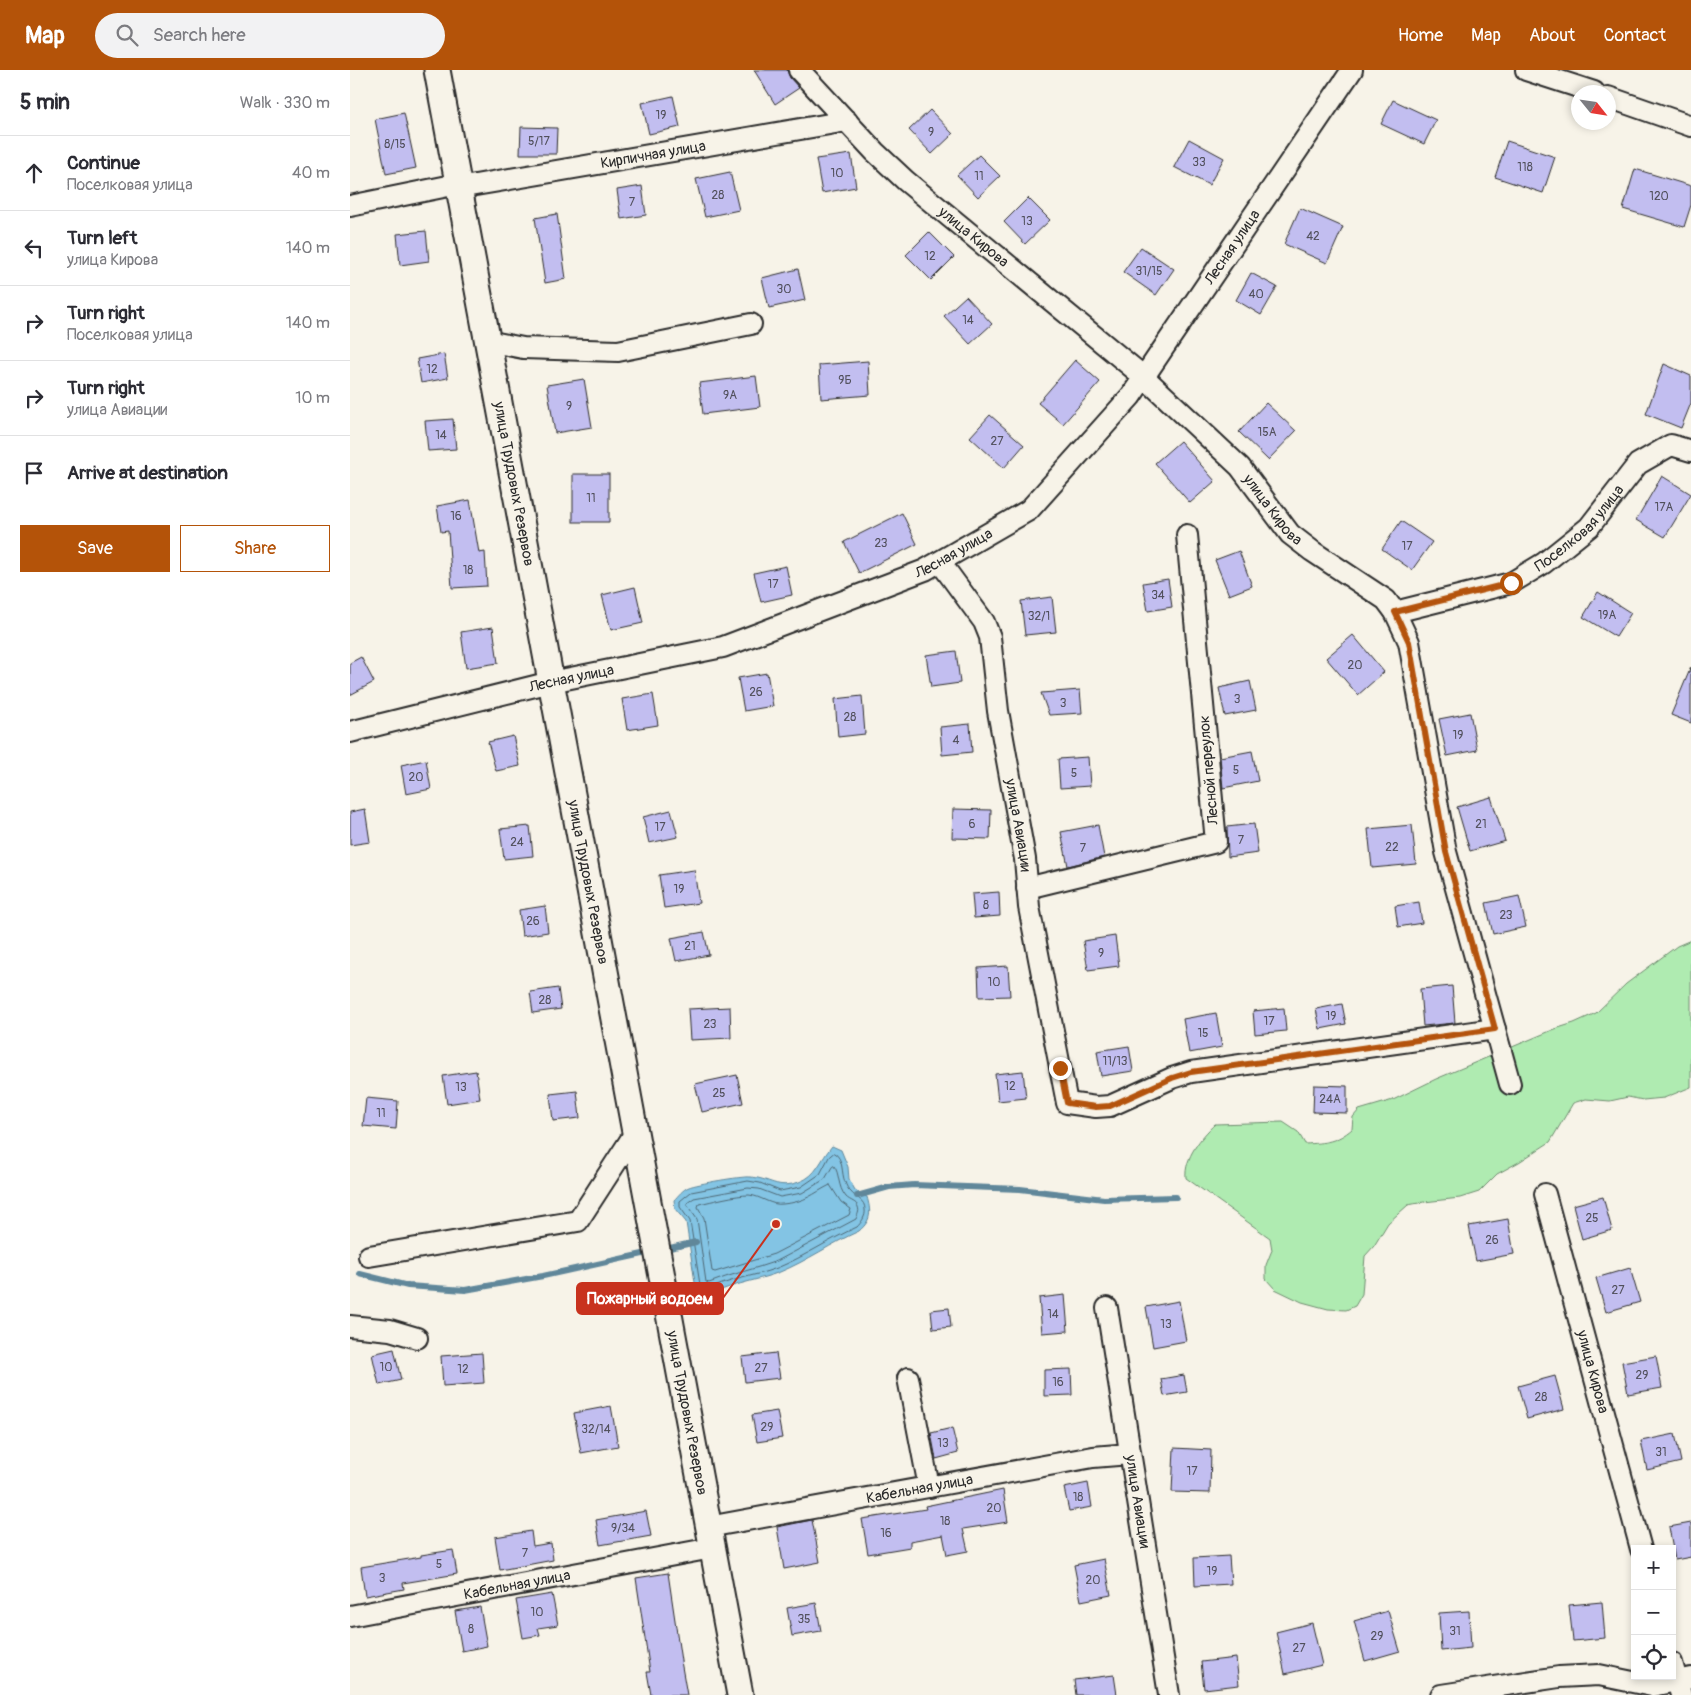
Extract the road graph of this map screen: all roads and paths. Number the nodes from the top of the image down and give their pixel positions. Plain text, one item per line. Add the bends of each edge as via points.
1 (437, 70) edge
2 (799, 70) edge
3 (1352, 70) edge
4 (1526, 70) edge
5 (1577, 78) edge
6 (1616, 100) edge
7 (847, 121) junction
8 (1691, 126) edge
9 (458, 186) junction
10 (350, 206) edge
11 (751, 324) dead end
12 (487, 341) junction
13 (1144, 377) junction
14 (1691, 451) edge
15 (1187, 535) dead end
16 (940, 562) junction
17 (1395, 612) junction
18 (551, 682) junction
19 (350, 732) edge
20 (1027, 888) junction
21 (1495, 1029) junction
22 (1510, 1084) dead end
23 (635, 1133) junction
24 (1544, 1194) dead end
25 (369, 1256) dead end
26 (1107, 1308) dead end
27 (350, 1326) edge
28 (418, 1338) dead end
29 (908, 1378) dead end
30 (1130, 1454) junction
31 (929, 1487) junction
32 (710, 1538) junction
33 (1640, 1545) edge
34 (350, 1616) edge
35 (1680, 1679) edge
36 (740, 1695) edge
37 (1169, 1695) edge
38 (1447, 1695) edge

1 - 9 main road, улица Трудовых Резервов
2 - 7 street, улица Кирова
3 - 13 street, Лесная улица
4 - 5 street
6 - 8 street
7 - 9 street, Кирпичная улица
7 - 13 street, улица Кирова via 875,152 930,202
9 - 10 street, Кирпичная улица
9 - 12 main road, улица Трудовых Резервов
11 - 12 street via 618,350 523,348
12 - 18 main road, улица Трудовых Резервов
13 - 16 street, Лесная улица via 1131,396 1029,510
13 - 17 street, улица Кирова via 1240,467 1290,534 1386,600
14 - 17 street, Поселковая улица via 1671,445 1638,464 1588,526 1544,563 1511,583
15 - 20 street, Лесной переулок via 1216,842
16 - 18 street, Лесная улица via 724,647
16 - 20 street, улица Авиации via 984,622 990,637 998,711 1025,859
17 - 21 street, улица Кирова via 1409,642 1446,852
18 - 19 street, Лесная улица
18 - 23 main road, улица Трудовых Резервов
20 - 21 street, улица Авиации via 1067,1103 1110,1106 1191,1072
21 - 22 street, улица Кирова
23 - 25 street via 578,1221
23 - 32 main road, улица Трудовых Резервов
24 - 33 street, улица Кирова
26 - 30 street, улица Авиации
27 - 28 street via 390,1330
29 - 31 street
30 - 31 street, Кабельная улица via 1093,1457
30 - 37 street, улица Авиации
31 - 32 street, Кабельная улица
32 - 34 street, Кабельная улица
32 - 36 main road, улица Трудовых Резервов
35 - 38 street via 1652,1686 1599,1675 1559,1677

